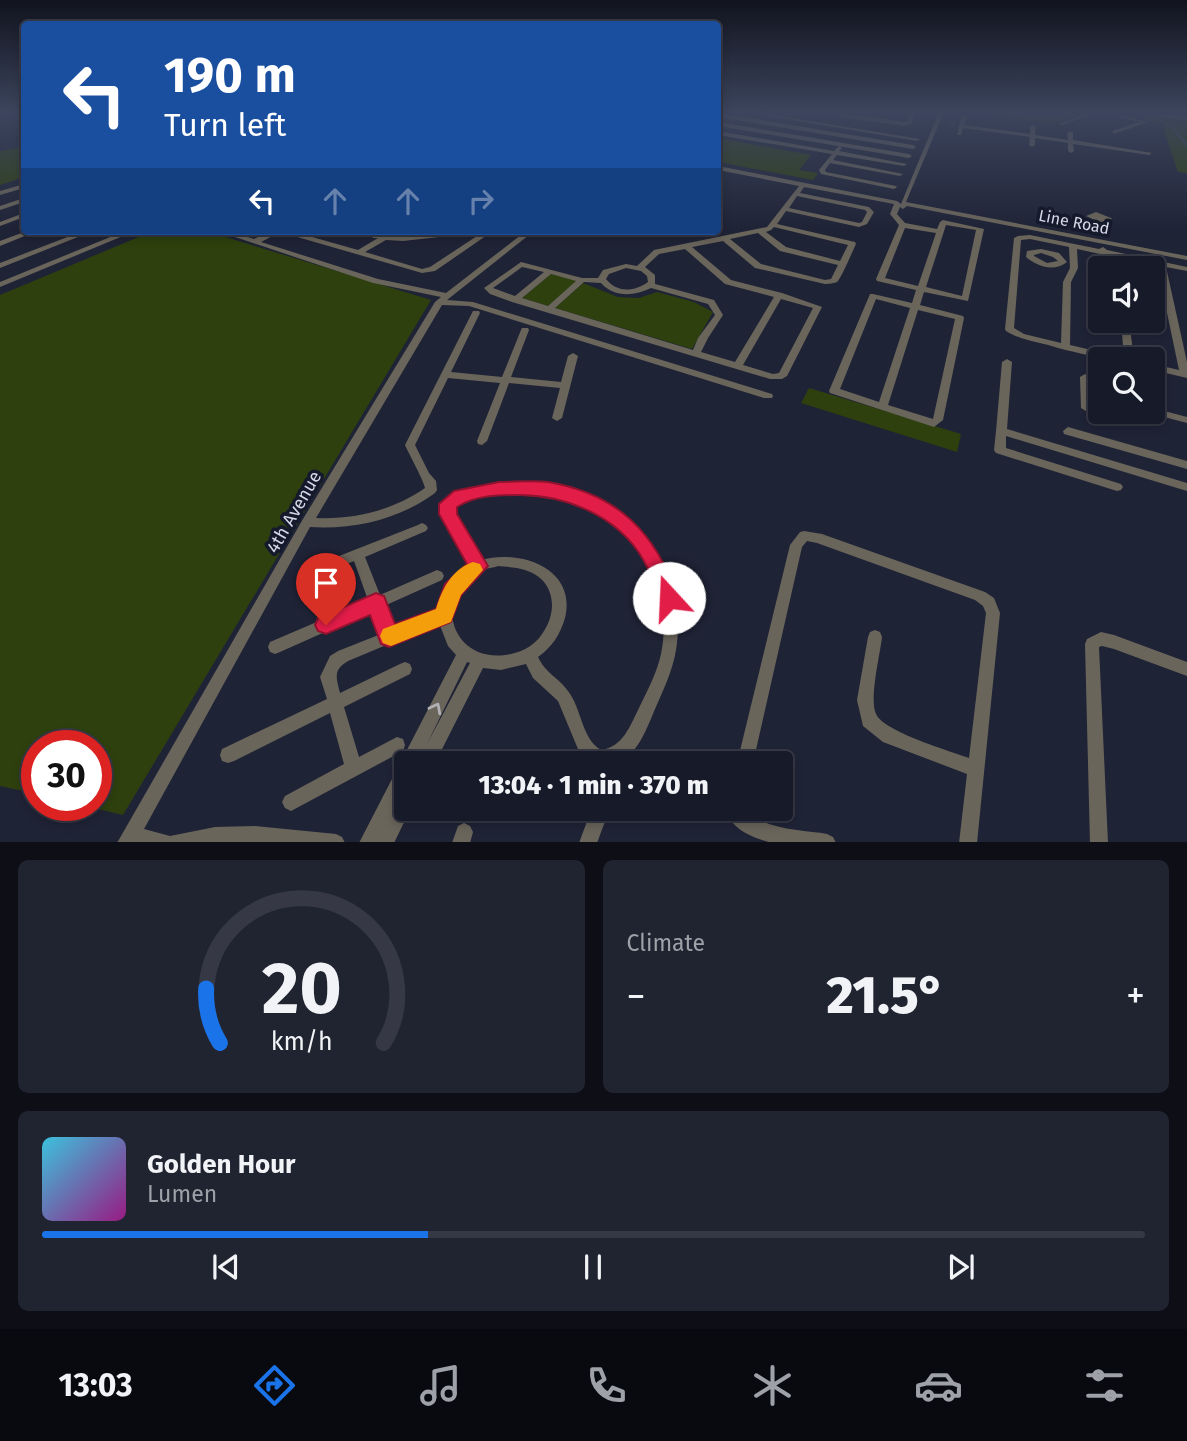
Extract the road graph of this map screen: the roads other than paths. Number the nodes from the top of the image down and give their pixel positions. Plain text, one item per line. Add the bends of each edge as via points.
1 (826, 151) edge
2 (880, 151) edge
3 (925, 151) edge
4 (1109, 151) edge
5 (1135, 151) edge
6 (835, 153) junction
7 (1149, 153) joint
8 (909, 156) dead end
9 (1110, 157) dead end
10 (829, 161) junction
11 (1152, 163) dead end
12 (904, 164) dead end
13 (721, 169) edge
14 (901, 174) dead end
15 (803, 184) junction
16 (21, 187) edge
17 (894, 187) dead end
18 (0, 193) edge
19 (797, 194) junction
20 (21, 201) edge
21 (902, 203) junction
22 (0, 208) edge
23 (786, 209) junction
24 (21, 216) edge
25 (901, 222) junction
26 (0, 224) edge
27 (774, 225) junction
28 (760, 231) junction
29 (940, 232) junction
30 (23, 235) edge
31 (79, 235) edge
32 (121, 235) edge
33 (233, 235) edge
34 (269, 235) edge
35 (297, 235) edge
36 (374, 235) edge
37 (389, 235) edge
38 (449, 235) edge
39 (483, 235) edge
40 (525, 235) edge
41 (383, 238) junction
42 (724, 238) junction
43 (255, 242) junction
44 (1104, 242) junction
45 (0, 244) edge
46 (686, 246) junction
47 (1073, 246) junction
48 (1017, 252) junction
49 (1103, 252) junction
50 (358, 253) junction
51 (1104, 256) edge
52 (1122, 256) edge
53 (1187, 258) edge
54 (1074, 263) junction
55 (843, 264) junction
56 (1165, 265) edge
57 (0, 266) edge
58 (639, 268) junction
59 (1187, 269) edge
60 (550, 271) junction
61 (583, 280) junction
62 (603, 281) junction
63 (0, 285) edge
64 (650, 285) junction
65 (1165, 285) edge
66 (921, 289) junction
67 (779, 295) junction
68 (442, 299) junction
69 (516, 300) junction
70 (915, 307) junction
71 (549, 309) junction
72 (476, 313) dead end
73 (526, 330) dead end
74 (1066, 347) junction
75 (1088, 352) edge
76 (696, 354) junction
77 (573, 356) dead end
78 (1007, 362) dead end
79 (737, 366) junction
80 (1165, 370) edge
81 (446, 375) junction
82 (1186, 375) edge
83 (1085, 377) dead end
84 (505, 379) junction
85 (565, 385) junction
86 (1085, 393) junction
87 (1088, 394) edge
88 (768, 396) dead end
89 (882, 407) junction
90 (1086, 408) dead end
91 (1165, 414) edge
92 (557, 418) dead end
93 (1187, 420) edge
94 (1001, 431) junction
95 (1068, 431) dead end
96 (482, 441) dead end
97 (1187, 465) edge
98 (1187, 486) edge
99 (1116, 487) dead end
100 (308, 520) junction
101 (422, 528) dead end
102 (358, 554) junction
103 (478, 566) junction
104 (316, 570) dead end
105 (436, 576) dead end
106 (376, 603) junction
107 (444, 615) junction
108 (875, 636) dead end
109 (389, 637) junction
110 (275, 647) dead end
111 (464, 653) junction
112 (529, 654) junction
113 (480, 660) junction
114 (405, 669) dead end
115 (1187, 669) edge
116 (335, 703) junction
117 (631, 740) junction
118 (397, 745) dead end
119 (585, 749) joint
120 (415, 751) edge
121 (432, 751) edge
122 (626, 751) edge
123 (748, 751) edge
124 (228, 755) dead end
125 (354, 769) junction
126 (975, 769) junction
127 (394, 796) edge
128 (291, 802) dead end
129 (394, 816) edge
130 (596, 821) edge
131 (742, 821) edge
132 (376, 838) edge
133 (128, 839) edge
134 (166, 842) edge
135 (174, 842) edge
136 (335, 842) edge
137 (356, 842) edge
138 (588, 842) edge
139 (827, 842) edge
140 (968, 842) edge
141 (1099, 842) edge

1 - 6 street
2 - 8 street
3 - 21 street
4 - 9 street
5 - 7 street
6 - 10 street
6 - 12 street
7 - 11 street
10 - 14 street
10 - 17 street via 822,170 825,175
13 - 15 street, Line Road
15 - 19 street
15 - 21 street, Line Road
16 - 18 street
19 - 23 street
19 - 23 street via 871,212 859,225
20 - 22 street
21 - 25 street
21 - 44 street, Line Road
23 - 27 street
24 - 26 street
25 - 29 street
25 - 66 street via 880,279
27 - 28 street
27 - 55 street via 850,243
28 - 42 street
28 - 55 street via 783,250
29 - 66 street
29 - 66 street via 943,222 980,229 965,299
30 - 45 street
31 - 57 street
32 - 63 street
33 - 43 street
34 - 43 street
35 - 50 street
36 - 41 street
37 - 41 street
38 - 41 street
39 - 50 street via 422,271
40 - 68 street, 4th Avenue
41 - 50 street
42 - 46 street
42 - 55 street via 758,266 825,282 834,281
43 - 68 street
44 - 44 street via 1096,224 1090,215 1108,218
44 - 49 street
44 - 53 street, Line Road
46 - 58 street via 652,254
46 - 67 street via 724,281
47 - 48 street via 1022,237
47 - 49 street
47 - 54 street
48 - 54 street via 1048,265 1062,260
48 - 74 street via 1009,329
49 - 51 street
49 - 52 street
54 - 74 street via 1067,282
56 - 59 street
58 - 62 street via 613,269 604,274
58 - 64 street via 651,275
60 - 61 street
60 - 69 street
60 - 69 street via 521,264 488,288
61 - 62 street
61 - 71 street
62 - 64 street via 624,292
64 - 76 street via 711,302 717,310 719,315
65 - 82 street
66 - 70 street
67 - 79 street
67 - 79 street via 812,303 818,309 784,373 773,377
68 - 88 street
68 - 100 street, 4th Avenue
69 - 71 street
70 - 89 street
70 - 89 street via 873,296 833,389
70 - 89 street via 960,318 939,420 932,423
71 - 76 street
72 - 81 street
73 - 84 street
74 - 75 street
76 - 79 street
77 - 85 street
78 - 94 street
80 - 82 street
81 - 84 street
81 - 100 street via 410,445 430,481 430,490 358,521 326,525
83 - 86 street
84 - 85 street
84 - 96 street
85 - 92 street
86 - 87 street
86 - 90 street
91 - 93 street
94 - 98 street
94 - 99 street via 999,447 1003,452
95 - 97 street
100 - 133 street, 4th Avenue
101 - 102 street
102 - 104 street
102 - 106 street
103 - 107 street via 452,590
103 - 112 street via 498,561 524,563 546,573 556,585 560,617 553,633
103 - 117 street via 447,508 453,499 476,491 546,489 595,504 630,529 665,584 671,629 659,684
105 - 106 street
106 - 109 street
106 - 110 street
107 - 109 street
107 - 111 street via 451,641
108 - 126 street via 865,700 869,720 889,736
109 - 116 street via 335,661 328,677
111 - 113 street
120 -> 111 street
112 - 113 street via 503,663
112 - 119 street via 538,673 563,696
113 - 121 street
114 - 116 street
115 - 141 street via 1114,642 1101,639 1092,644
116 - 124 street
116 - 125 street
117 - 119 street via 622,752 608,758
117 - 122 street
118 - 125 street
123 - 126 street via 796,545 810,536 989,602 993,613
125 - 128 street
126 - 140 street
127 - 132 street
129 - 132 street
130 - 138 street
131 - 139 street via 755,829
132 - 137 street
133 - 134 street
135 - 136 street via 208,834 275,834

